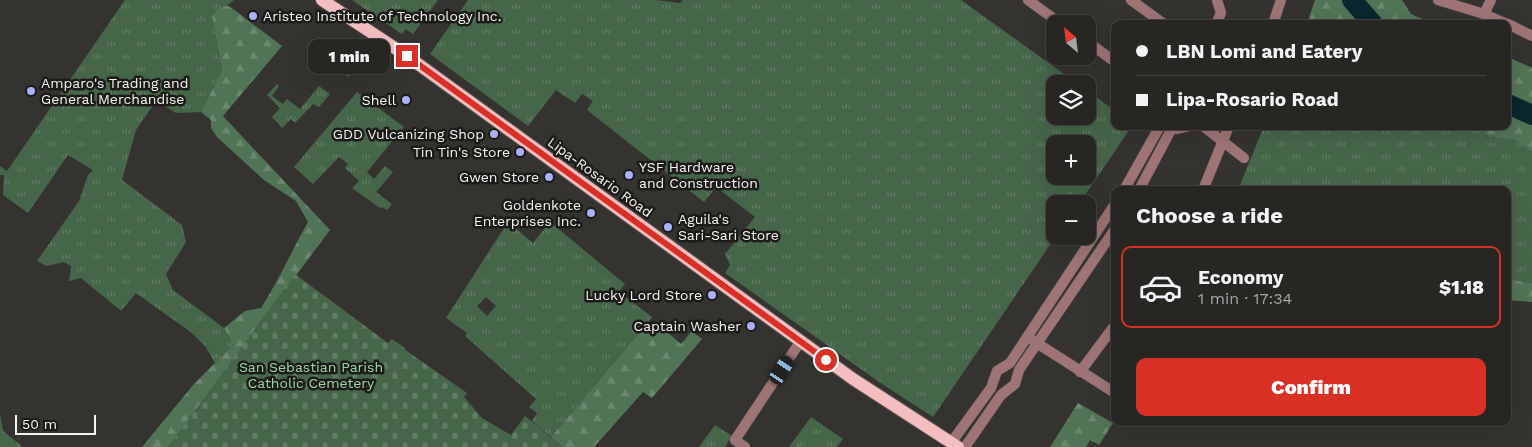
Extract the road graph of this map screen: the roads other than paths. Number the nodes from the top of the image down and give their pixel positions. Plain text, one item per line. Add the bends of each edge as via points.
1 (322, 0) edge
2 (1028, 0) edge
3 (1131, 0) edge
4 (1217, 0) edge
5 (1281, 0) edge
6 (1438, 0) edge
7 (1490, 0) edge
8 (1484, 14) junction
9 (1049, 15) edge
10 (1158, 20) edge
11 (1218, 20) edge
12 (1274, 20) edge
13 (1498, 20) edge
14 (1511, 26) edge
15 (1532, 36) edge
16 (1096, 48) edge
17 (1111, 59) edge
18 (1158, 130) edge
19 (1169, 130) edge
20 (1207, 130) edge
21 (1227, 130) edge
22 (1222, 143) junction
23 (1244, 158) dead end
24 (1126, 186) edge
25 (1141, 186) edge
26 (1205, 186) edge
27 (1111, 210) edge
28 (1111, 235) edge
29 (1111, 330) edge
30 (1028, 336) junction
31 (800, 342) junction
32 (1038, 343) junction
33 (1010, 363) junction
34 (1019, 370) junction
35 (1080, 372) junction
36 (991, 388) junction
37 (1111, 391) edge
38 (1001, 395) junction
39 (949, 444) edge
40 (745, 447) edge
41 (965, 447) edge

1 - 31 main road, Lipa-Rosario Road via 407,56
2 - 9 street
3 - 10 street
4 - 11 street via 1221,13
5 - 12 street
6 - 8 street
7 - 8 street
8 - 13 street
14 - 15 street
16 - 17 street
18 - 24 street
19 - 25 street
20 - 22 street
21 - 22 street
22 - 23 street
22 - 26 street
27 - 30 street
28 - 32 street
29 - 35 street
30 - 32 street
30 - 33 street
31 - 39 main road, Lipa-Rosario Road
31 - 40 street via 735,440
32 - 34 street
32 - 35 street
33 - 34 street
33 - 36 street via 997,371
34 - 38 street via 1015,384
35 - 37 street
36 - 38 street
36 - 39 street
38 - 41 street

